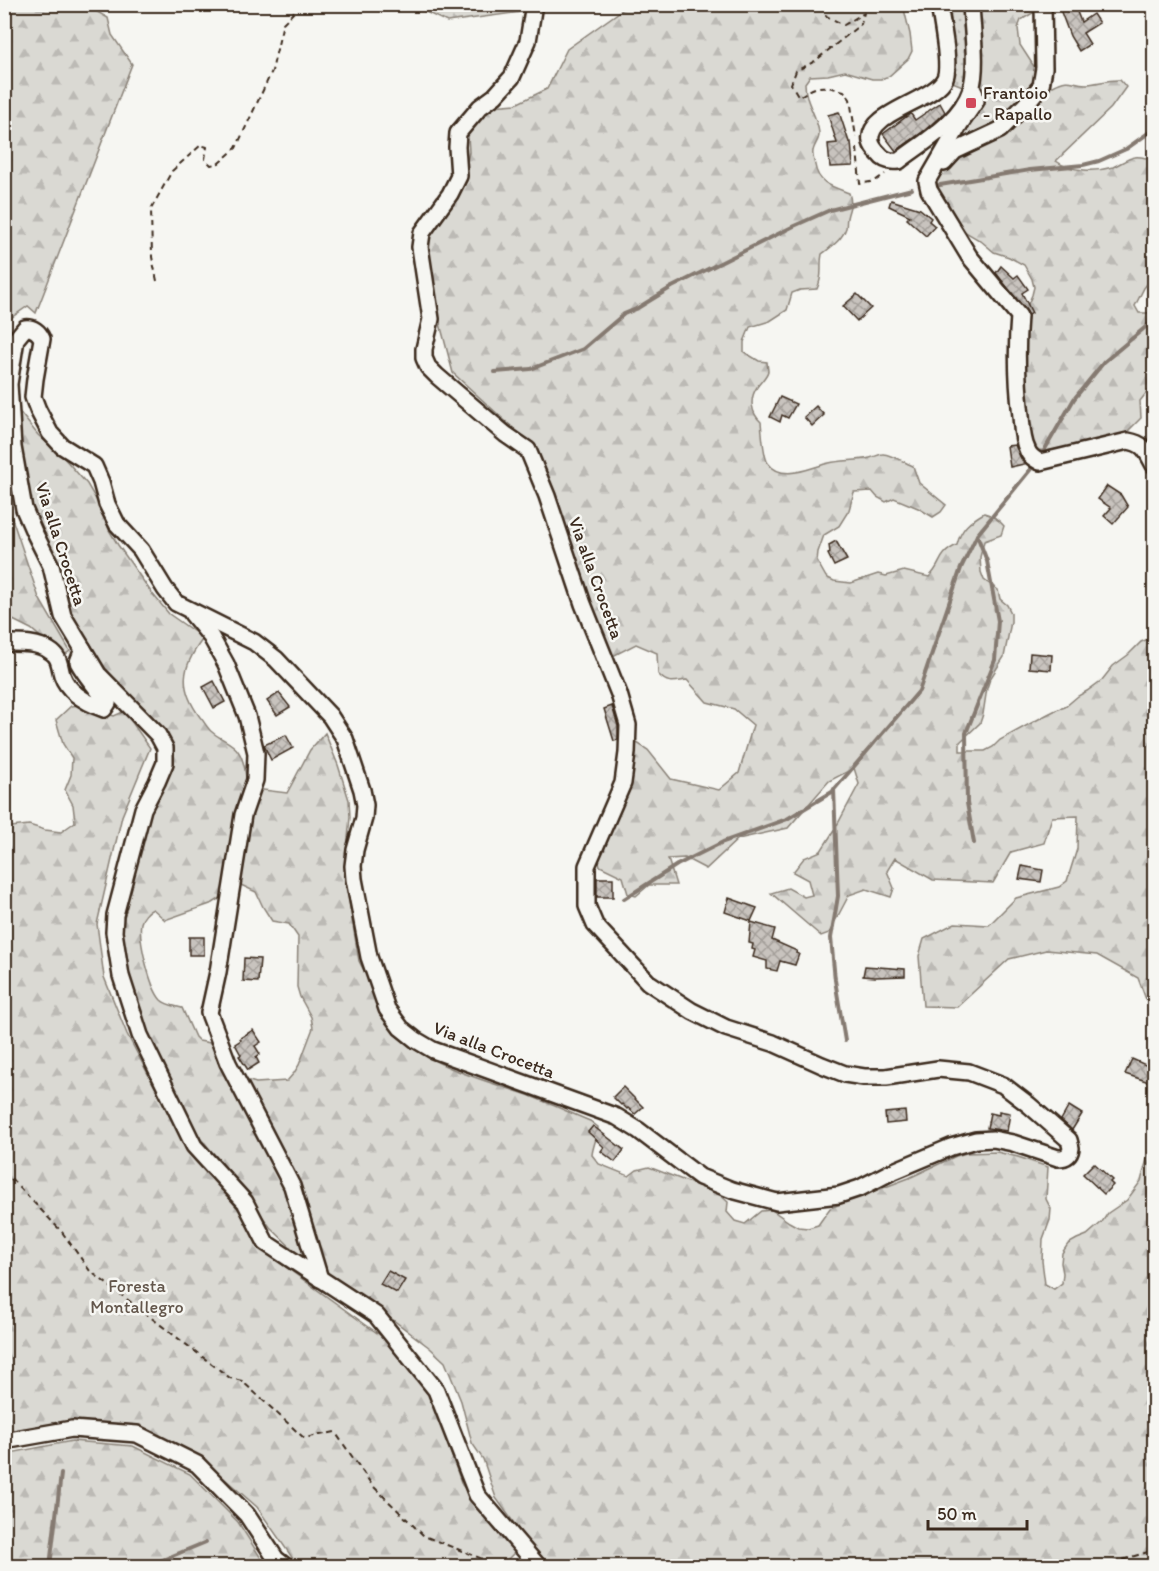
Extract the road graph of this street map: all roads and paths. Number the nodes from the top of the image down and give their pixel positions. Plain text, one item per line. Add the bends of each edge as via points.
1 (302, 4) edge
2 (534, 4) edge
3 (828, 4) edge
4 (939, 4) edge
5 (971, 4) edge
6 (1043, 4) edge
7 (972, 88) junction
8 (856, 138) dead end
9 (857, 148) dead end
10 (899, 161) junction
11 (927, 181) junction
12 (157, 281) dead end
13 (1155, 465) edge
14 (188, 609) junction
15 (4, 643) edge
16 (83, 649) junction
17 (4, 1171) edge
18 (320, 1278) junction
19 (4, 1441) edge
20 (1155, 1550) edge
21 (285, 1566) edge
22 (490, 1566) edge
23 (538, 1566) edge
24 (1103, 1566) edge

1 - 12 path via 283,23 272,70 236,148 211,165 205,159 207,147 201,145 172,171 151,209
2 - 14 street, Via alla Crocetta via 528,41 512,77 458,133 459,176 422,233 420,247 431,319 424,358 437,376 528,450 619,693 628,725 627,753 623,783 587,866 587,906 595,925 648,982 726,1028 845,1074 886,1077 938,1069 969,1072 1003,1085 1020,1098 1069,1140 1070,1152 1058,1158 993,1138 975,1140 839,1195 777,1202 700,1177 617,1117 416,1041 387,1009 369,957 353,866 365,805 345,739 330,716 276,659 254,642
3 - 8 path via 826,16 844,25 864,13 861,24 815,62 796,71 791,84 799,97 815,87 844,90 850,99
4 - 10 street via 945,78 935,90 884,118 872,135 871,144 881,158
5 - 7 street
6 - 11 street via 1041,86 1000,130 955,151
7 - 10 street via 946,125
7 - 11 street via 976,101
9 - 10 path via 860,184 875,181
11 - 13 street via 931,195 969,256 1019,316 1018,391 1023,439 1030,455 1040,462 1128,441 1145,449
14 - 16 street, Via alla Crocetta via 176,603 141,550 117,524 94,466 62,446 50,433 33,397 42,339 35,330 25,328 16,339 9,384 12,436 24,509 51,566 63,616
14 - 18 street via 211,637 226,664 247,716 256,753 255,780 243,815 209,1013 228,1063 292,1186
15 - 16 street via 31,644 50,650 71,690 104,709 108,703 78,662
16 - 18 street, Via alla Crocetta via 98,674 158,735 165,748 165,763 143,809 115,915 122,975 140,1035 194,1146 245,1202 266,1243
17 - 22 path via 62,1232 90,1271 230,1378 242,1381 304,1438 335,1432 372,1485 424,1536 485,1560
18 - 23 street, Via alla Crocetta via 376,1315 436,1390 477,1495
19 - 21 street via 72,1428 137,1434 197,1464 247,1515 276,1559
20 - 24 path

